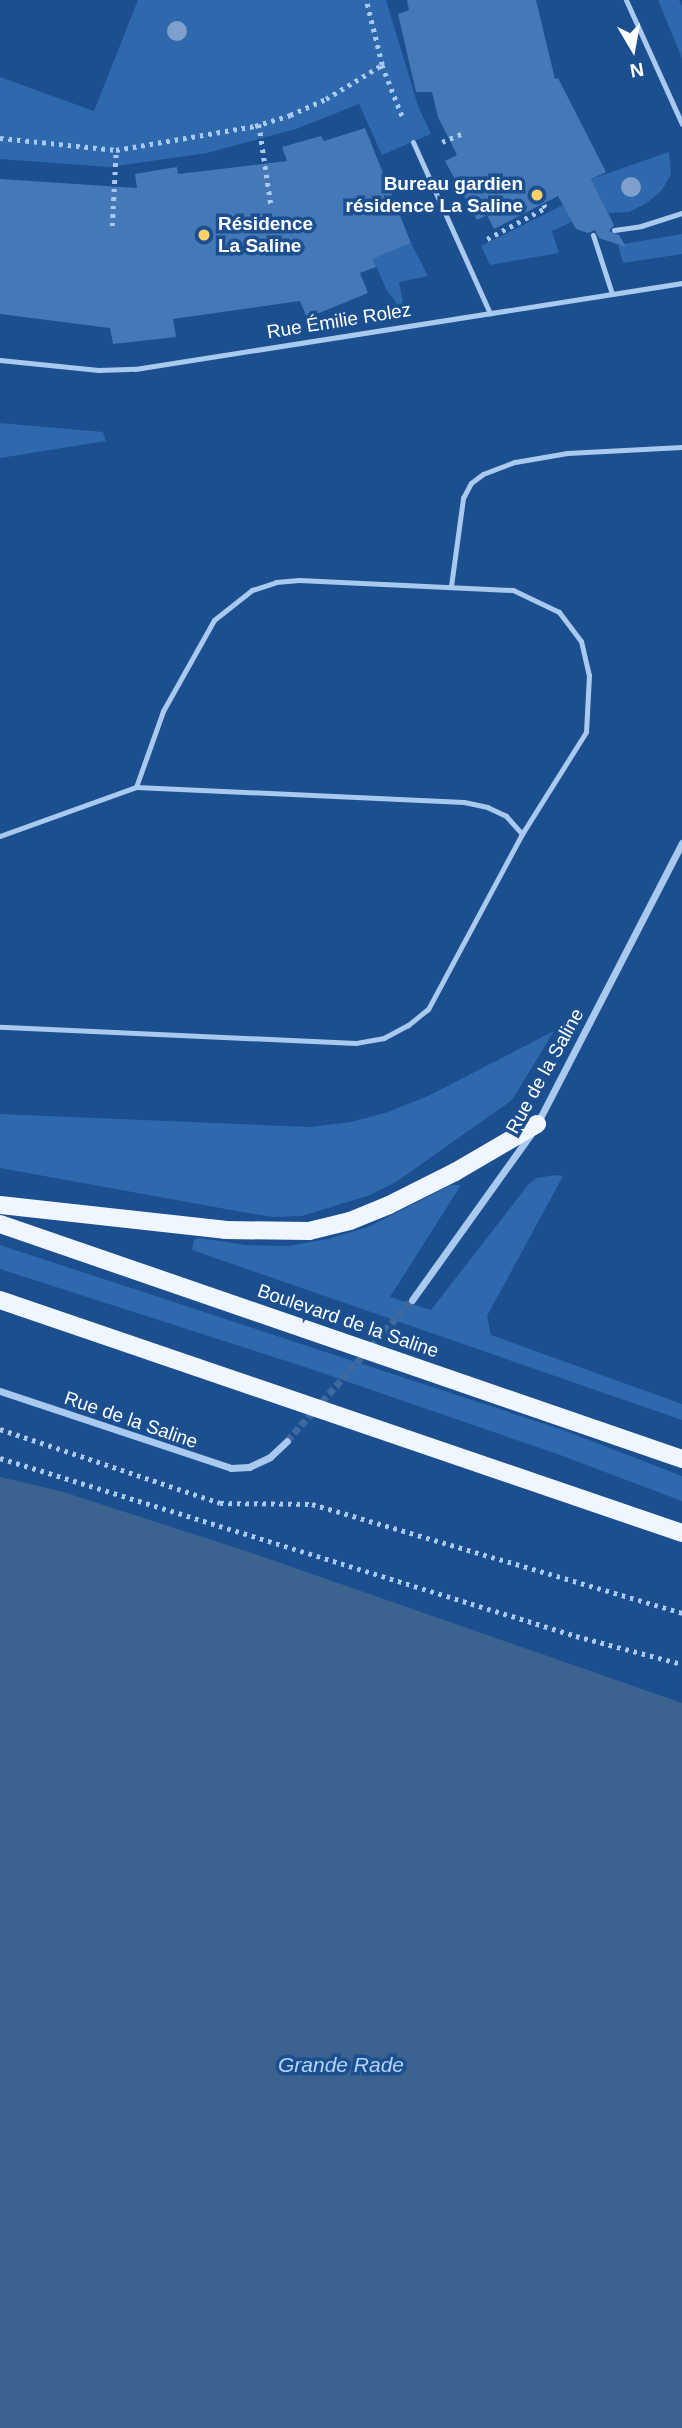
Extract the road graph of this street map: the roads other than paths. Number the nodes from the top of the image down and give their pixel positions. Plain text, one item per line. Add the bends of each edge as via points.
1 (626, 0) edge
2 (682, 124) edge
3 (413, 142) road end
4 (682, 213) edge
5 (614, 230) dead end
6 (593, 235) dead end
7 (682, 283) edge
8 (612, 294) junction
9 (490, 313) junction
10 (0, 360) edge
11 (682, 447) edge
12 (452, 586) junction
13 (136, 787) junction
14 (522, 834) junction
15 (0, 836) edge
16 (682, 843) edge
17 (0, 1027) edge
18 (537, 1124) junction
19 (0, 1205) edge
20 (0, 1224) edge
21 (0, 1300) edge
22 (412, 1300) tunnel mouth
23 (0, 1391) edge
24 (287, 1441) tunnel mouth
25 (682, 1459) edge
26 (682, 1533) edge

1 - 2 lane
3 - 9 lane
4 - 5 lane
6 - 8 lane
7 - 8 lane, Rue Émilie Rolez
8 - 9 lane, Rue Émilie Rolez
9 - 10 lane, Rue Émilie Rolez via 135,369
11 - 12 lane via 567,453 484,474 471,483 463,498
12 - 13 lane via 299,580 252,590 214,620 163,711
12 - 14 lane via 513,590 536,598 574,628 585,655 589,693 586,732
13 - 14 lane via 464,802 506,816
13 - 15 lane
14 - 17 lane via 428,1009 384,1038 356,1043
16 - 18 street, Rue de la Saline
18 - 19 main road via 389,1205 309,1231 225,1230
18 - 22 street, Rue de la Saline
20 - 25 main road, Boulevard de la Saline
21 - 26 main road
23 - 24 street, Rue de la Saline via 231,1468 249,1467 270,1457

